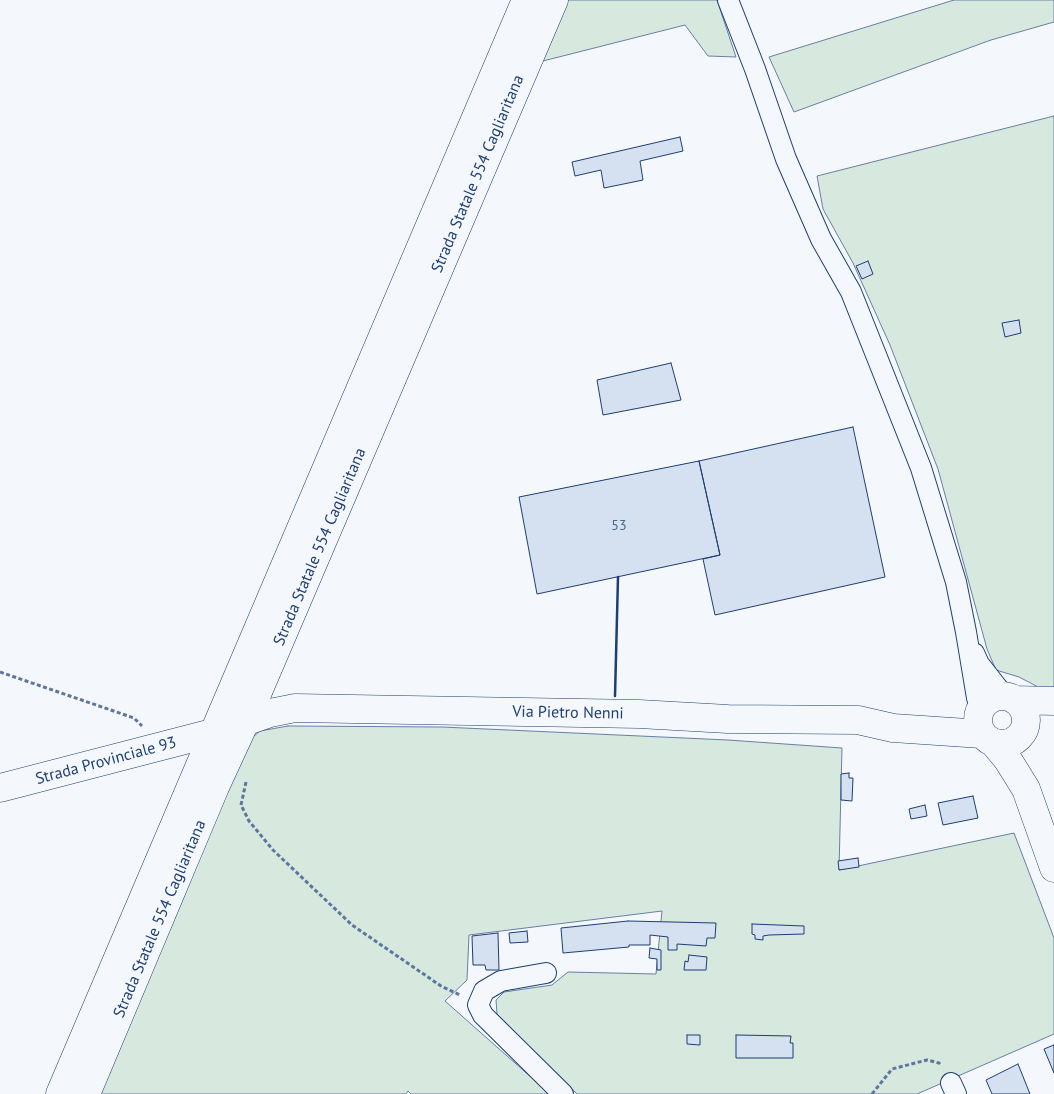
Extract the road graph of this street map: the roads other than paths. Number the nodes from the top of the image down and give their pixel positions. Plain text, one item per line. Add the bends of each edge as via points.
1 (526, 0) edge
2 (554, 0) edge
3 (728, 0) edge
4 (1054, 701) edge
5 (1054, 712) edge
6 (993, 715) junction
7 (245, 722) junction
8 (1022, 732) junction
9 (212, 733) junction
10 (0, 788) edge
11 (1026, 789) junction
12 (1054, 868) edge
13 (546, 973) dead end
14 (60, 1094) edge
15 (86, 1094) edge
16 (563, 1094) edge

1 - 9 main road, Strada Statale 554 Cagliaritana
2 - 7 main road, Strada Statale 554 Cagliaritana
3 - 6 street via 786,159 821,239 851,292 921,468 956,582 977,698
4 - 6 main road, Via Pietro Nenni
5 - 8 main road
6 - 7 main road, Via Pietro Nenni via 926,731 858,720 319,707 270,713
6 - 8 main road via 1010,743
6 - 8 main road via 1024,709 1026,717
6 - 11 main road via 1008,760
7 - 9 main road, Via Pietro Nenni
7 - 15 main road, Strada Statale 554 Cagliaritana
8 - 11 main road
9 - 10 main road, Strada Provinciale 93
9 - 14 main road, Strada Statale 554 Cagliaritana
11 - 12 main road
13 - 16 street via 501,981 484,991 478,1005 483,1015

